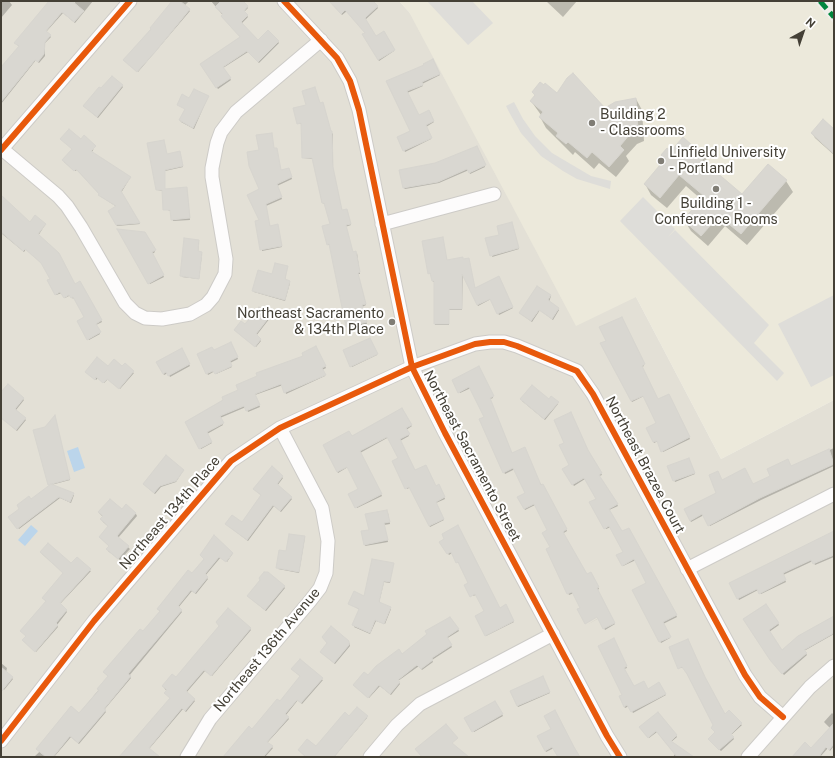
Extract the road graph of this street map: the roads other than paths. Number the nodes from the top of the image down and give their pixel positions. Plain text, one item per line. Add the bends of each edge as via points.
1 (130, 1) edge
2 (284, 1) edge
3 (321, 40) junction
4 (2, 149) edge
5 (494, 194) dead end
6 (382, 224) junction
7 (412, 367) junction
8 (280, 428) junction
9 (834, 494) edge
10 (687, 569) junction
11 (553, 634) junction
12 (834, 666) edge
13 (783, 717) junction
14 (4, 733) edge
15 (376, 755) edge
16 (187, 757) edge
17 (620, 757) edge
18 (748, 757) edge

1 - 4 street
2 - 3 street, Northeast Sacramento Street
3 - 4 street via 236,112 221,132 212,177 226,259 225,274 214,297 190,314 162,319 145,318 135,313 125,303 67,206
3 - 6 street, Northeast Sacramento Street via 337,58 355,94
5 - 6 street
6 - 7 street, Northeast Sacramento Street
7 - 8 street, Northeast 134th Place
7 - 10 street, Northeast Brazee Court via 476,344 504,342 577,371 593,394
7 - 11 street, Northeast Sacramento Street
8 - 14 street, Northeast 134th Place via 231,461 213,480
8 - 16 street, Northeast 136th Avenue via 322,508 328,541 326,573 310,602 210,719
9 - 10 street
10 - 13 street, Northeast Brazee Court via 752,686 760,697
11 - 15 street via 420,704 397,725
11 - 17 street, Northeast Sacramento Street
12 - 13 street via 822,675
13 - 18 street

